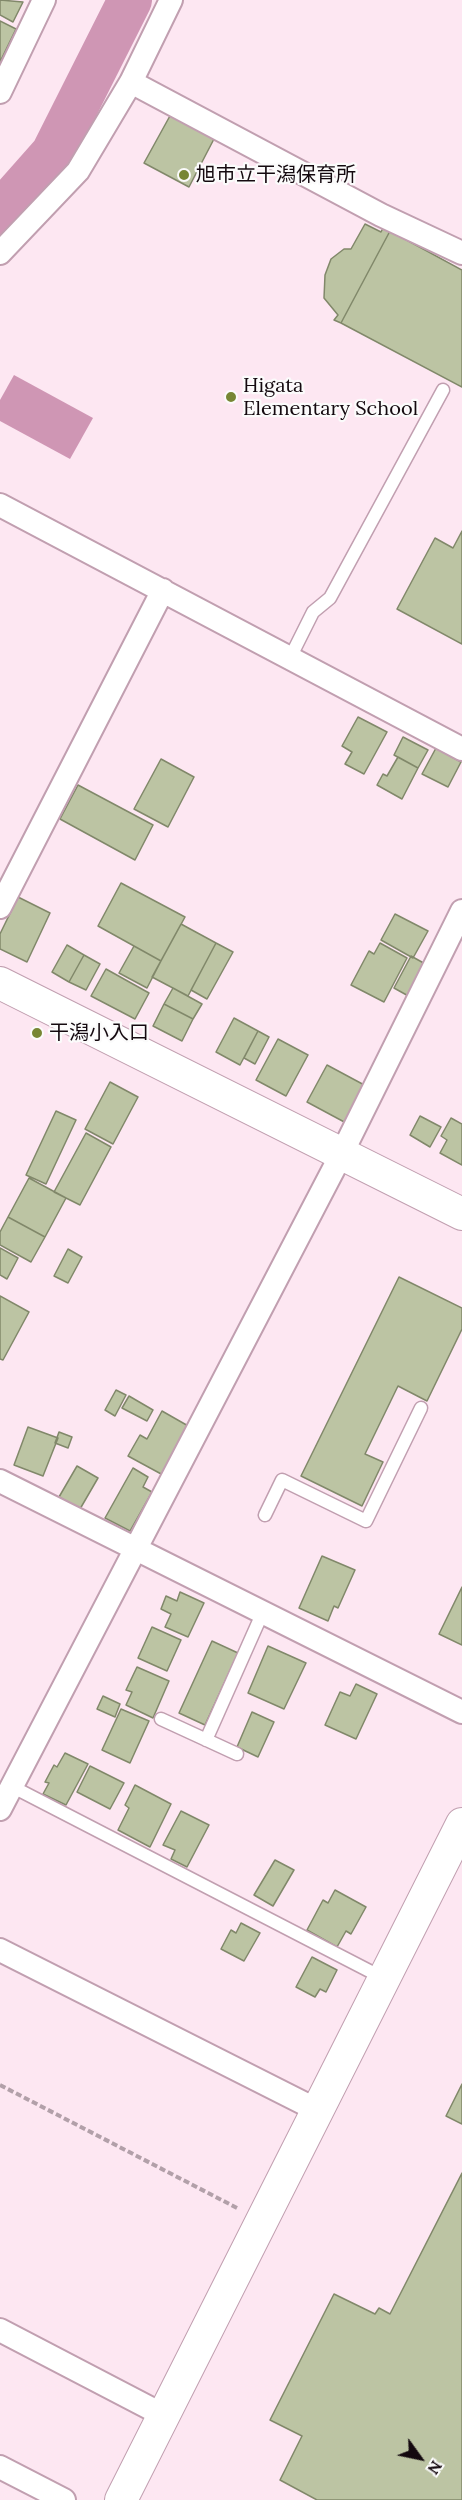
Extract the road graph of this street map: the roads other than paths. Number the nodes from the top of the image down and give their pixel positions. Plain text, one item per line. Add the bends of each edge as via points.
1 (44, 0) edge
2 (171, 0) edge
3 (131, 82) junction
4 (0, 92) edge
5 (0, 253) edge
6 (462, 253) edge
7 (442, 390) dead end
8 (0, 505) edge
9 (163, 590) junction
10 (290, 658) junction
11 (462, 749) edge
12 (0, 907) edge
13 (462, 911) edge
14 (0, 983) edge
15 (341, 1155) junction
16 (462, 1214) edge
17 (422, 1408) dead end
18 (0, 1481) edge
19 (265, 1515) dead end
20 (136, 1549) junction
21 (262, 1614) junction
22 (462, 1712) edge
23 (161, 1719) dead end
24 (206, 1740) junction
25 (237, 1754) dead end
26 (13, 1787) junction
27 (0, 1809) edge
28 (462, 1824) edge
29 (0, 1950) edge
30 (384, 1978) junction
31 (317, 2110) junction
32 (0, 2330) edge
33 (163, 2415) junction
34 (0, 2467) edge
35 (64, 2500) edge
36 (121, 2500) edge

1 - 4 street
2 - 3 street
3 - 5 street via 78,171
3 - 6 street via 381,215
7 - 10 lane via 330,598 313,612
8 - 9 street
9 - 10 street
9 - 12 street
10 - 11 street
13 - 15 street
14 - 15 street
15 - 16 street
15 - 20 street
17 - 19 lane via 366,1521 282,1480
18 - 20 street
20 - 21 street
20 - 26 street
21 - 22 street
21 - 24 lane
23 - 24 lane
24 - 25 lane
26 - 27 street
26 - 30 lane
28 - 30 street
29 - 31 street
30 - 31 street
31 - 33 street
32 - 33 street
33 - 36 street
34 - 35 street

